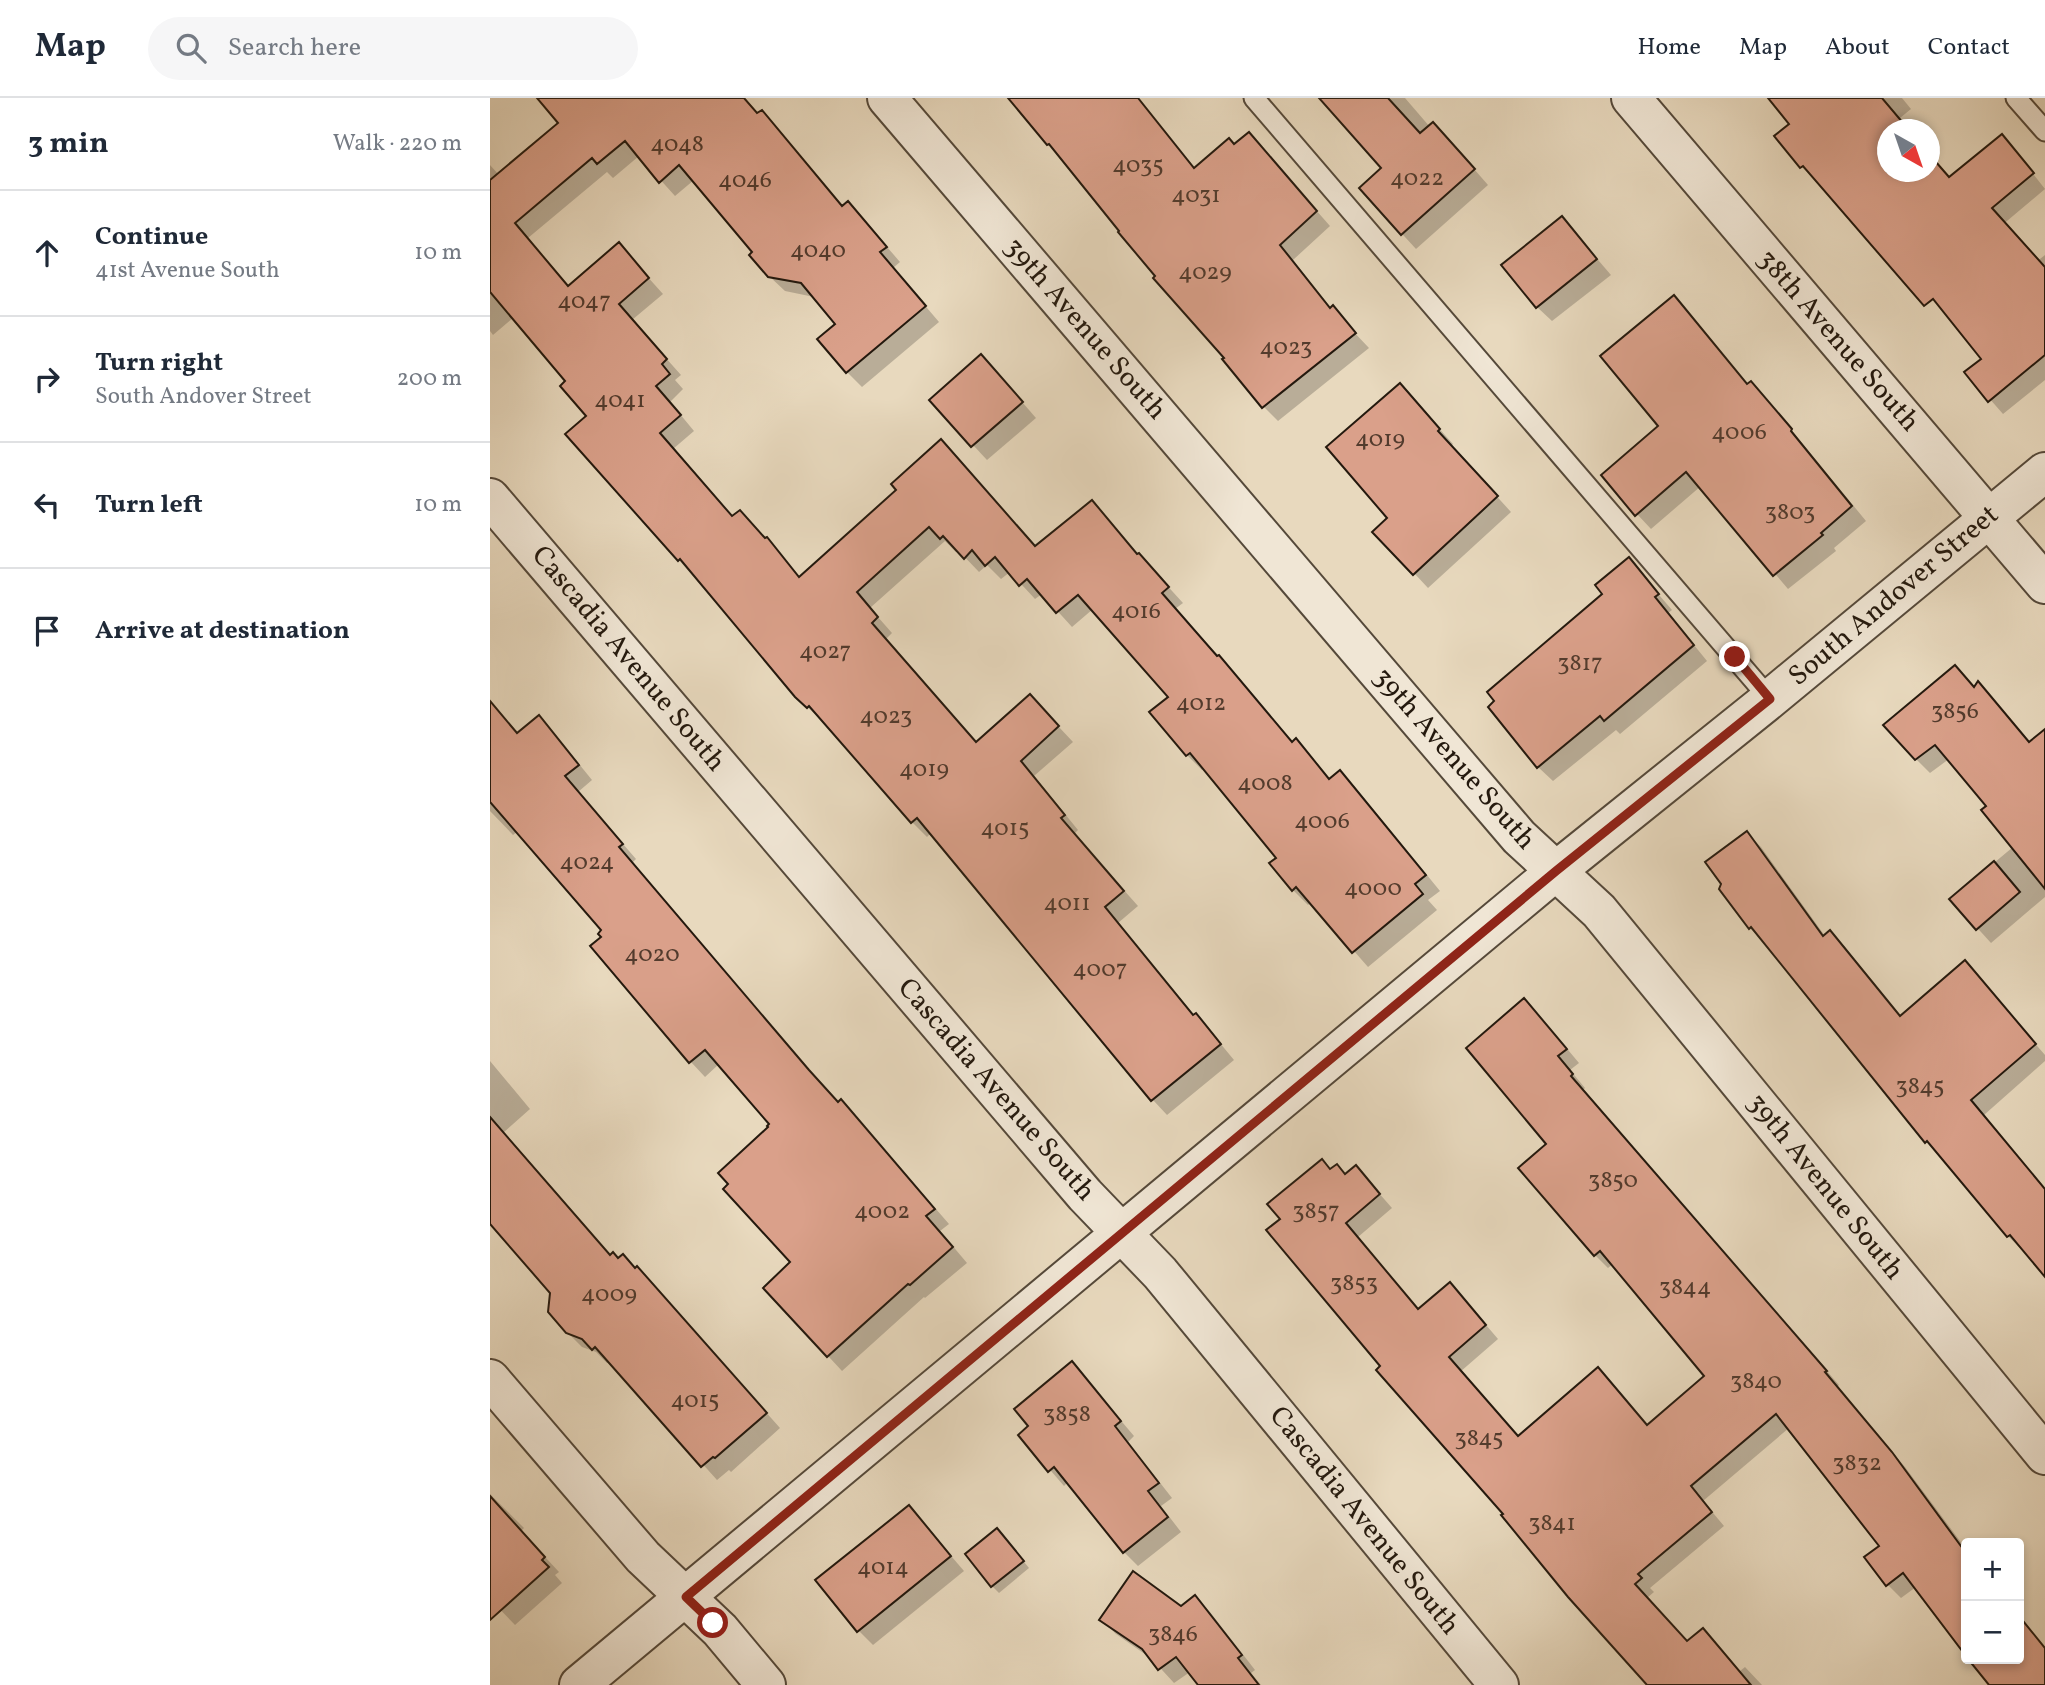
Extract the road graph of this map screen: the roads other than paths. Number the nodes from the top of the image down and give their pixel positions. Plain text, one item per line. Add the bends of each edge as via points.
1 (887, 98) edge
2 (1254, 98) edge
3 (1631, 98) edge
4 (2016, 98) edge
5 (2045, 131) edge
6 (2045, 472) edge
7 (490, 498) edge
8 (1989, 517) junction
9 (2045, 584) edge
10 (1770, 699) junction
11 (1556, 871) junction
12 (1122, 1234) junction
13 (490, 1379) edge
14 (2045, 1455) edge
15 (686, 1597) junction
16 (579, 1685) edge
17 (766, 1685) edge
18 (1499, 1685) edge

1 - 11 street, 39th Avenue South via 1510,826
2 - 10 lane
3 - 8 street, 38th Avenue South
4 - 5 lane
6 - 8 street, South Andover Street
7 - 12 street, Cascadia Avenue South
8 - 9 street, 38th Avenue South
8 - 10 street, South Andover Street
10 - 11 street, South Andover Street
11 - 12 street, South Andover Street
11 - 14 street, 39th Avenue South via 1599,911
12 - 15 street, South Andover Street
12 - 18 street, Cascadia Avenue South via 1160,1273
13 - 15 street via 643,1557
15 - 16 street, South Andover Street
15 - 17 street

